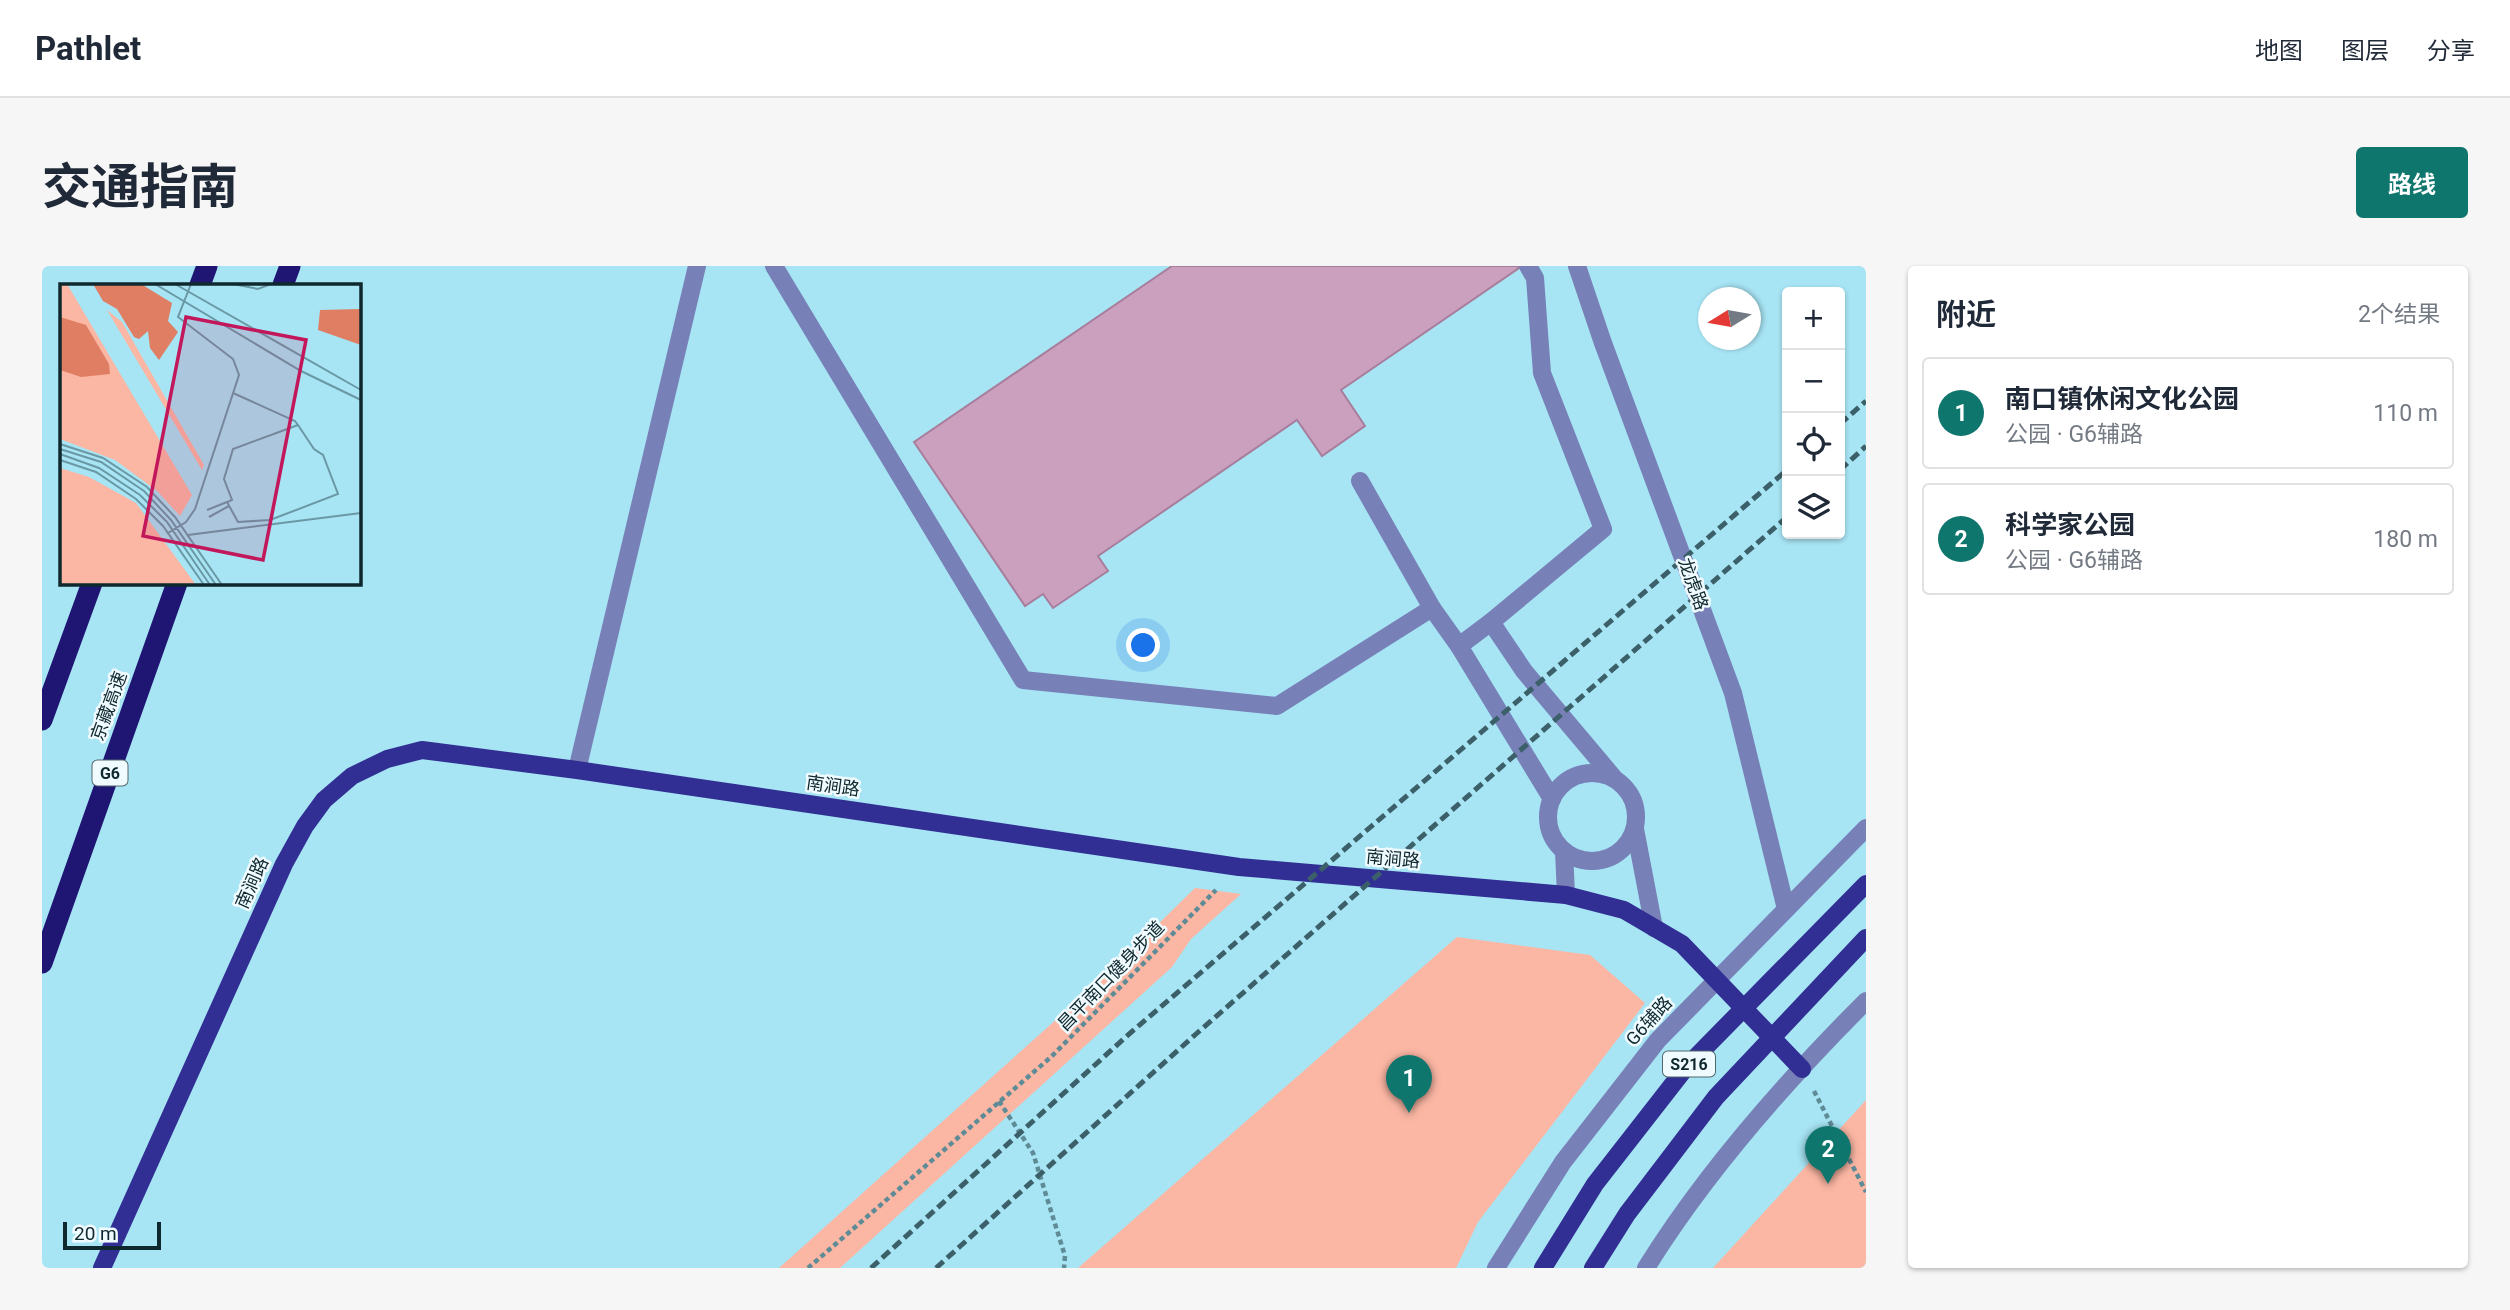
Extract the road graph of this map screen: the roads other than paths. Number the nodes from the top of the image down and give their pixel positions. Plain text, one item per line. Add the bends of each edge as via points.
1 (207, 266) edge
2 (290, 266) edge
3 (697, 266) edge
4 (774, 266) edge
5 (1528, 266) edge
6 (1577, 266) edge
7 (200, 284) edge
8 (283, 284) edge
9 (1360, 481) dead end
10 (92, 584) edge
11 (177, 584) edge
12 (1432, 608) junction
13 (1491, 622) junction
14 (1459, 646) junction
15 (42, 720) edge
16 (577, 770) junction
17 (1614, 778) junction
18 (1552, 799) junction
19 (1866, 828) edge
20 (1635, 829) junction
21 (1564, 851) junction
22 (1866, 884) edge
23 (1566, 895) junction
24 (1786, 909) junction
25 (1654, 928) junction
26 (1866, 938) edge
27 (42, 962) edge
28 (1716, 981) junction
29 (1866, 1001) edge
30 (1743, 1009) junction
31 (1770, 1038) junction
32 (1802, 1069) junction
33 (102, 1268) edge
34 (1496, 1268) edge
35 (1543, 1268) edge
36 (1593, 1268) edge
37 (1646, 1268) edge

1 - 7 highway
2 - 8 highway
3 - 16 street
4 - 12 street via 1023,680 1277,706
5 - 13 street via 1535,278 1542,373 1603,529
6 - 24 street, 龙虎路 via 1733,693
9 - 12 street
10 - 15 highway
11 - 27 highway, 京藏高速 / G6
12 - 14 street
13 - 14 street
13 - 17 street via 1524,671
14 - 18 street
16 - 23 main road, 南涧路 via 1239,867
16 - 33 main road, 南涧路 via 422,750 387,759 352,776 324,800 284,864
17 - 18 street via 1585,773 1565,782
17 - 20 street via 1633,800
18 - 21 street via 1549,826
19 - 24 street, G6辅路 / S216
20 - 21 street via 1618,853 1604,859 1590,861
20 - 25 street
21 - 23 street
22 - 30 main road, S216
23 - 25 main road, 南涧路 via 1624,910
24 - 28 street, G6辅路 / S216
25 - 28 main road, 南涧路 via 1682,944
26 - 31 main road, S216
28 - 30 main road, 南涧路
28 - 34 street, G6辅路 / S216 via 1658,1040 1563,1162
29 - 32 street
30 - 31 main road, 南涧路
30 - 35 main road, S216 via 1687,1066 1595,1184
31 - 32 main road, 南涧路
31 - 36 main road, S216 via 1716,1097 1627,1214
32 - 37 street via 1750,1126

